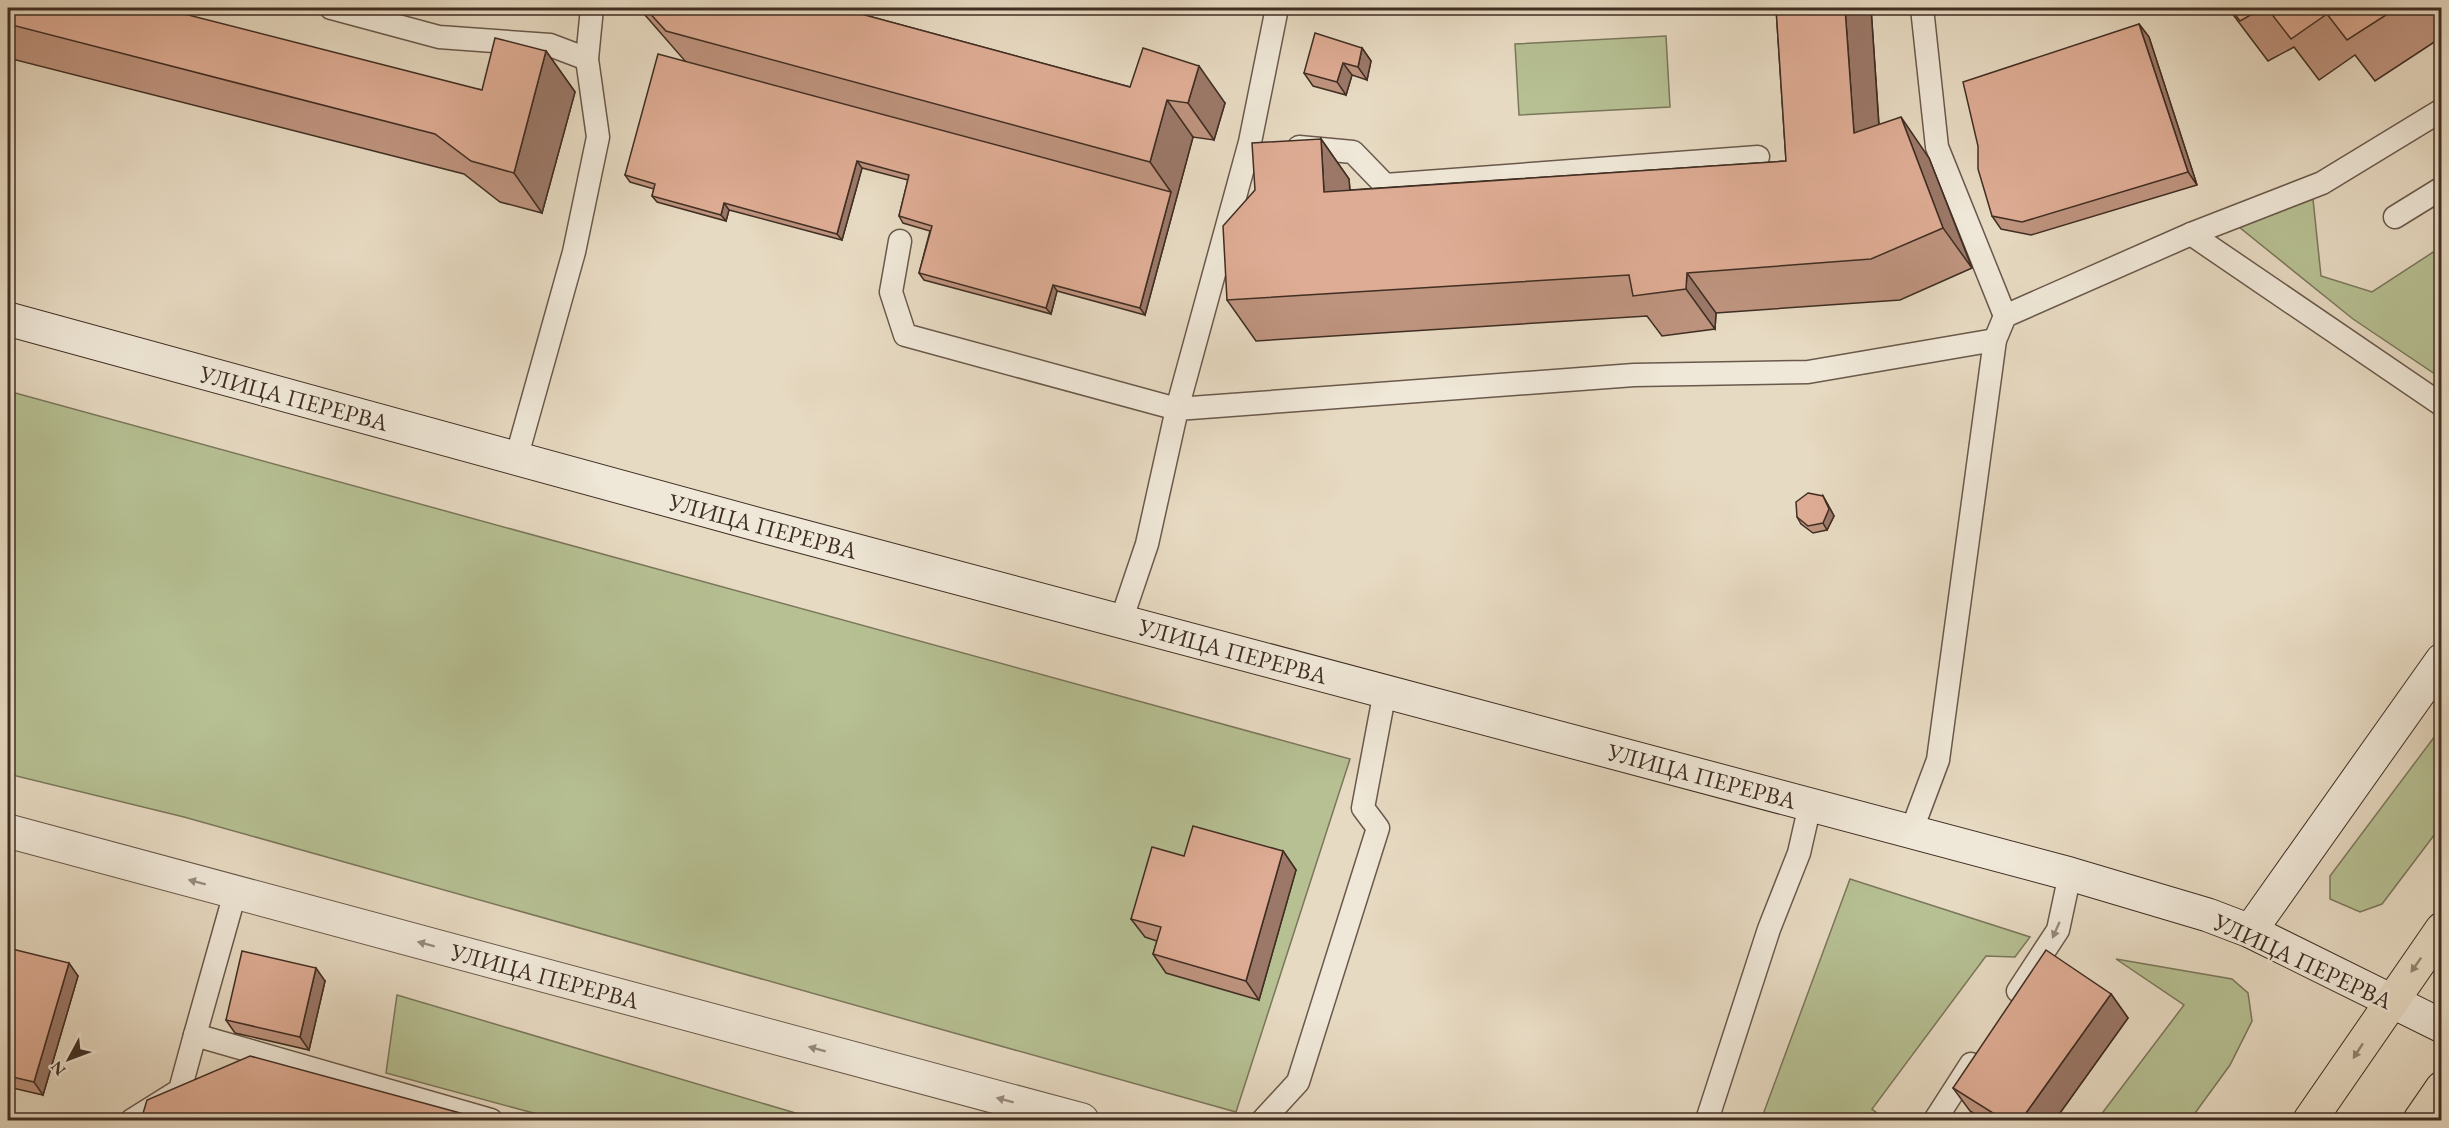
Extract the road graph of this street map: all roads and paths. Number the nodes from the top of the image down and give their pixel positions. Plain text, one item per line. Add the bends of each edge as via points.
1 (331, 8) edge
2 (592, 8) edge
3 (1277, 8) edge
4 (1922, 8) edge
5 (587, 59) junction
6 (2442, 111) edge
7 (1250, 142) junction
8 (1758, 157) dead end
9 (2442, 188) edge
10 (2395, 217) dead end
11 (2191, 234) junction
12 (900, 241) dead end
13 (2004, 316) junction
14 (8, 320) edge
15 (1995, 340) junction
16 (2442, 405) edge
17 (1177, 410) junction
18 (516, 459) junction
19 (1121, 621) junction
20 (2442, 660) edge
21 (1385, 692) junction
22 (1810, 805) junction
23 (8, 831) edge
24 (1911, 832) junction
25 (2070, 874) junction
26 (235, 893) junction
27 (2442, 929) edge
28 (2250, 931) junction
29 (2390, 1002) junction
30 (2006, 1010) edge
31 (2442, 1026) edge
32 (195, 1035) junction
33 (1980, 1050) edge
34 (2442, 1088) edge
35 (132, 1120) edge
36 (491, 1120) edge
37 (1082, 1120) edge
38 (1263, 1120) edge
39 (1707, 1120) edge
40 (1935, 1120) edge
41 (2310, 1120) edge
42 (2420, 1120) edge

1 - 5 lane via 439,37 550,45
2 - 5 lane
3 - 7 lane
4 - 13 lane via 1937,147
5 - 18 lane via 598,137 574,252
6 - 11 lane via 2322,183
7 - 8 lane via 1353,152 1385,185
7 - 17 lane
9 - 10 lane
11 - 13 lane
11 - 16 lane
12 - 17 lane via 891,292 905,334
13 - 15 lane
14 - 18 main road, УЛИЦА ПЕРЕРВА
15 - 17 lane via 1808,372 1634,375
15 - 24 lane via 1938,760
17 - 19 lane via 1148,544
18 - 19 main road, УЛИЦА ПЕРЕРВА
19 - 21 main road, УЛИЦА ПЕРЕРВА
20 - 28 main road
21 - 22 main road, УЛИЦА ПЕРЕРВА
21 - 38 lane via 1363,808 1378,828 1298,1082
22 - 24 main road, УЛИЦА ПЕРЕРВА
22 - 39 lane via 1799,853 1769,929
26 -> 23 main road, УЛИЦА ПЕРЕРВА
24 - 25 main road, УЛИЦА ПЕРЕРВА
25 - 28 main road, УЛИЦА ПЕРЕРВА
25 -> 30 lane via 2058,930
26 - 32 lane
37 -> 26 main road, УЛИЦА ПЕРЕРВА
27 -> 29 main road
28 - 29 main road, УЛИЦА ПЕРЕРВА
29 - 31 main road, УЛИЦА ПЕРЕРВА
29 -> 41 main road
32 - 35 lane via 180,1090
32 - 36 lane
33 - 40 lane
34 - 42 main road

